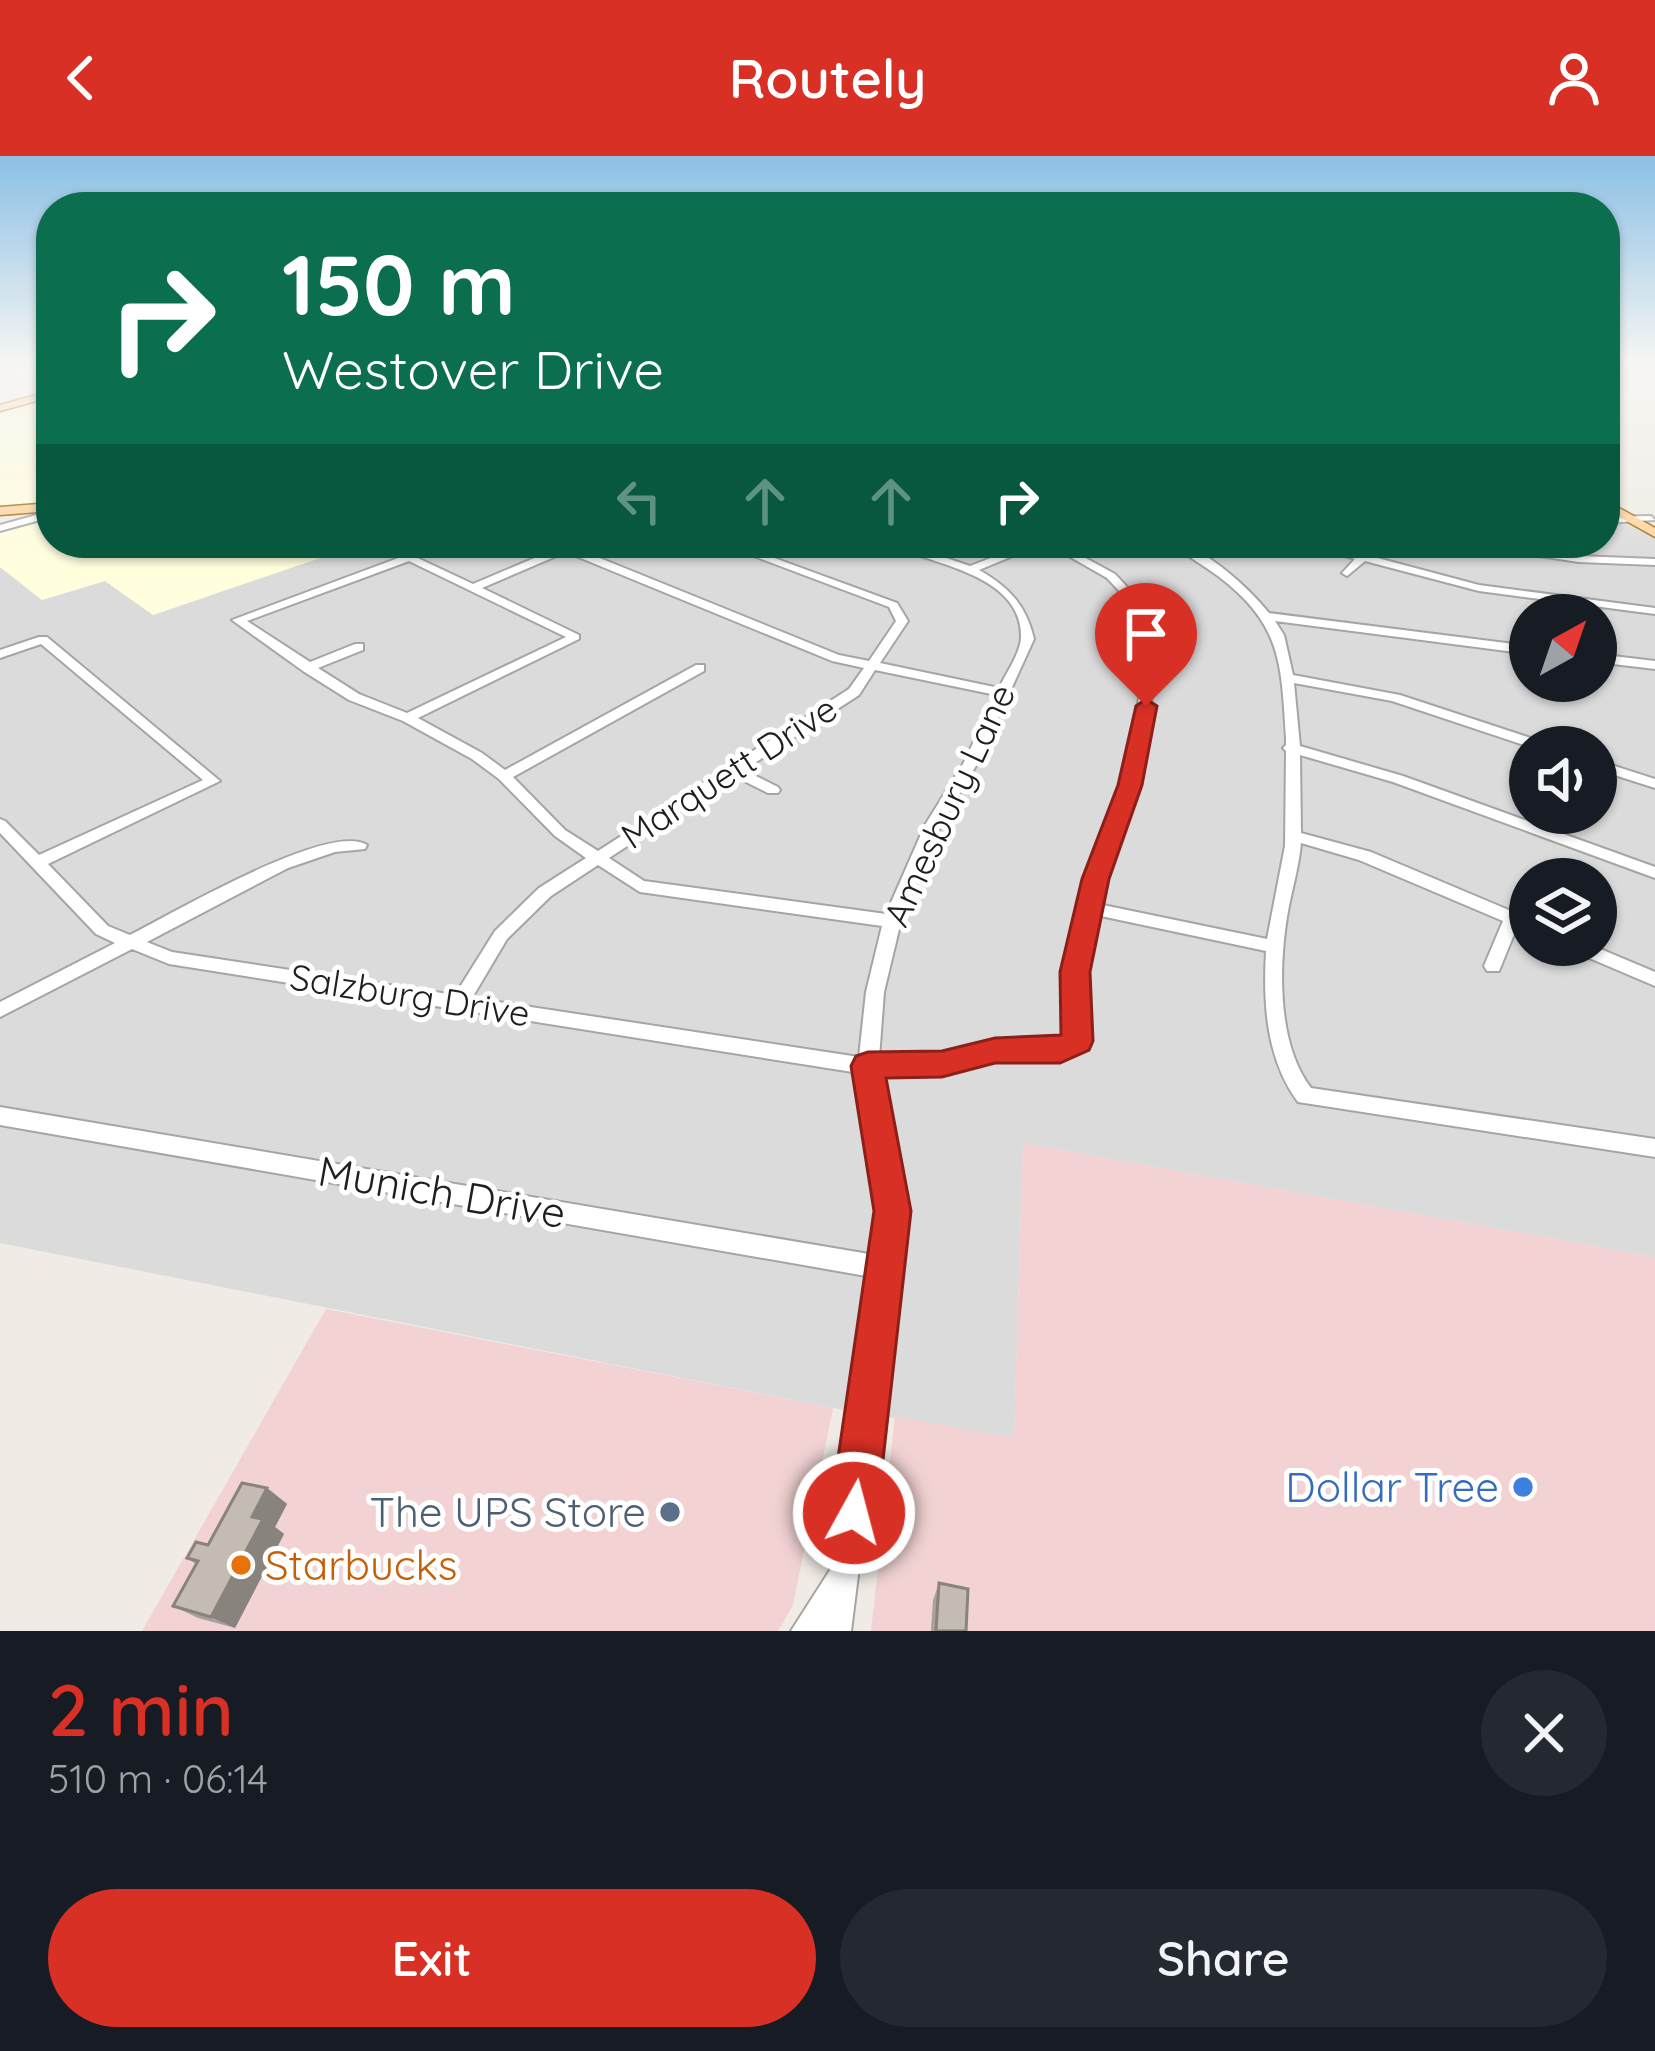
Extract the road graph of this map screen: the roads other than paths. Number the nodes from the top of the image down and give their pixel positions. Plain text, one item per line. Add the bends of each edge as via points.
1 (1620, 502) edge
2 (0, 511) edge
3 (36, 511) edge
4 (36, 512) edge
5 (1620, 513) edge
6 (36, 515) edge
7 (1620, 519) edge
8 (1631, 519) junction
9 (1654, 524) edge
10 (1, 525) edge
11 (406, 558) edge
12 (411, 558) edge
13 (543, 558) edge
14 (600, 558) edge
15 (765, 558) edge
16 (934, 558) edge
17 (1001, 558) edge
18 (1078, 558) edge
19 (1196, 558) edge
20 (1356, 558) edge
21 (1580, 558) edge
22 (1359, 559) junction
23 (1655, 562) edge
24 (969, 570) junction
25 (1347, 573) dead end
26 (472, 587) junction
27 (1655, 611) edge
28 (1266, 616) junction
29 (359, 647) dead end
30 (1509, 647) edge
31 (0, 654) edge
32 (1617, 660) edge
33 (1655, 665) edge
34 (307, 668) junction
35 (700, 668) dead end
36 (873, 668) junction
37 (1289, 678) junction
38 (1000, 692) junction
39 (408, 718) junction
40 (1509, 735) edge
41 (1290, 748) junction
42 (733, 770) junction
43 (1617, 771) edge
44 (504, 776) junction
45 (1655, 784) edge
46 (772, 790) dead end
47 (0, 824) edge
48 (1294, 836) junction
49 (359, 845) dead end
50 (596, 857) junction
51 (36, 862) junction
52 (1655, 873) edge
53 (1088, 908) junction
54 (1509, 917) edge
55 (892, 921) junction
56 (1509, 940) edge
57 (126, 943) junction
58 (1276, 947) junction
59 (1617, 963) edge
60 (1492, 965) dead end
61 (1655, 979) edge
62 (460, 1002) junction
63 (0, 1010) edge
64 (868, 1066) junction
65 (0, 1115) edge
66 (1655, 1148) edge
67 (885, 1268) junction
68 (840, 1580) junction
69 (806, 1631) edge
70 (836, 1631) edge

1 - 9 main road
2 - 3 main road
4 - 10 street
5 - 8 main road
6 - 10 street
7 - 8 street
8 - 9 main road
11 - 34 street via 238,620
12 - 26 street
13 - 26 street
14 - 36 street
15 - 36 street, Marquett Drive via 893,605 902,621
16 - 24 street, Amesbury Lane
17 - 24 street
18 - 53 street via 1111,576 1156,638 1130,785
19 - 28 street
20 - 22 street
21 - 23 street
22 - 25 street
22 - 27 street via 1479,588
24 - 38 street, Amesbury Lane via 1027,616 1028,639
26 - 39 street via 575,638
28 - 30 street
28 - 37 street
29 - 34 street
31 - 51 street via 43,640 213,781
32 - 33 street
34 - 39 street
35 - 44 street
36 - 38 street
36 - 42 street, Marquett Drive via 854,692
37 - 40 street via 1395,698
37 - 41 street
38 - 55 street, Amesbury Lane
39 - 44 street
41 - 48 street
41 - 52 street
42 - 46 street
42 - 50 street, Marquett Drive
43 - 45 street
44 - 50 street
47 - 51 street, Salzburg Drive
48 - 54 street
48 - 58 street
49 - 57 street via 282,864
50 - 55 street via 640,886
50 - 62 street, Marquett Drive via 501,935
51 - 57 street, Salzburg Drive via 102,930
53 - 58 street
53 - 64 street, Salzburg Drive via 1075,972 1077,1041 1060,1050
55 - 64 street, Amesbury Lane
56 - 60 street
57 - 62 street, Salzburg Drive via 169,958
57 - 63 street
58 - 66 street via 1276,1013 1294,1086 1305,1096
59 - 61 street
62 - 64 street, Salzburg Drive
64 - 67 street, Amesbury Lane via 892,1211
65 - 67 street, Munich Drive
67 - 68 street, Amesbury Lane
68 - 69 street, Amesbury Lane
68 - 70 street, Amesbury Lane

